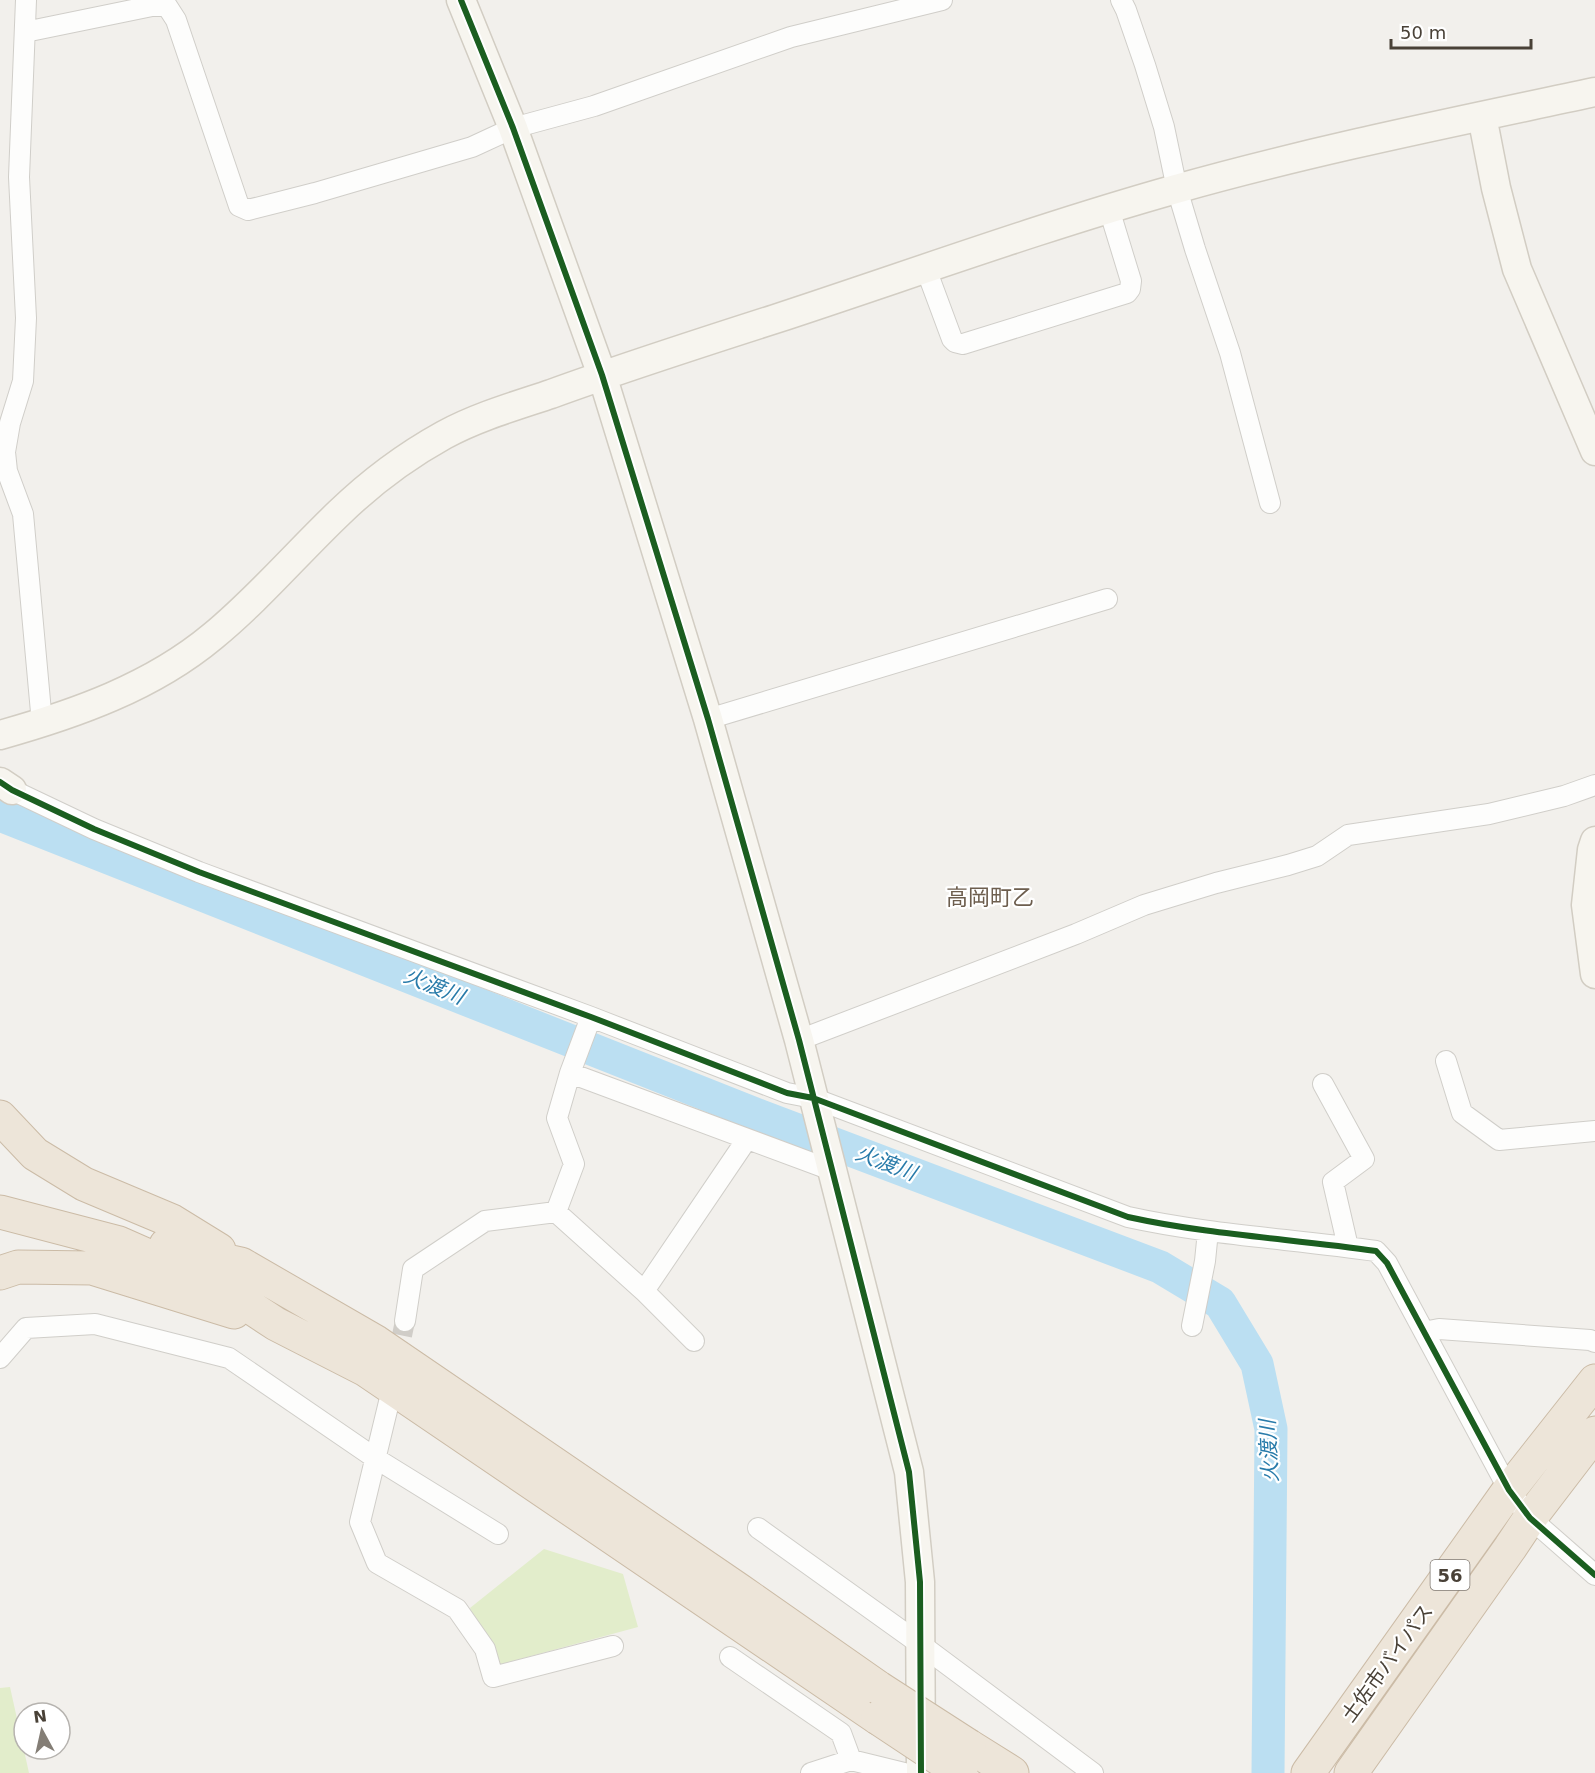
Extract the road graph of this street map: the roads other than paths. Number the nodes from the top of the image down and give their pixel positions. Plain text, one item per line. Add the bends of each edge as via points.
1 (26, 0) edge
2 (461, 0) edge
3 (942, 0) edge
4 (1121, 0) edge
5 (25, 32) junction
6 (1595, 92) edge
7 (1482, 116) junction
8 (513, 128) junction
9 (1177, 189) junction
10 (1108, 208) junction
11 (926, 269) junction
12 (602, 375) junction
13 (1595, 451) edge
14 (1270, 503) dead end
15 (1107, 599) dead end
16 (708, 719) junction
17 (42, 723) junction
18 (0, 735) edge
19 (1595, 785) edge
20 (6, 786) edge
21 (1595, 841) edge
22 (1595, 974) edge
23 (589, 1022) junction
24 (799, 1040) junction
25 (1446, 1061) dead end
26 (573, 1068) junction
27 (1323, 1084) dead end
28 (814, 1103) junction
29 (0, 1117) edge
30 (1595, 1131) edge
31 (747, 1139) junction
32 (829, 1163) junction
33 (0, 1189) edge
34 (0, 1212) edge
35 (556, 1212) junction
36 (1208, 1231) junction
37 (1348, 1247) junction
38 (241, 1264) junction
39 (0, 1273) edge
40 (644, 1292) junction
41 (405, 1321) tunnel mouth
42 (276, 1324) junction
43 (1192, 1326) dead end
44 (1424, 1332) junction
45 (694, 1341) dead end
46 (1595, 1342) edge
47 (0, 1358) edge
48 (1595, 1381) edge
49 (389, 1402) dead end
50 (1595, 1433) edge
51 (375, 1458) junction
52 (1509, 1490) junction
53 (1530, 1518) junction
54 (758, 1528) dead end
55 (498, 1534) dead end
56 (1595, 1575) edge
57 (920, 1644) junction
58 (614, 1646) dead end
59 (730, 1657) dead end
60 (879, 1703) junction
61 (965, 1759) edge
62 (851, 1760) junction
63 (812, 1773) edge
64 (904, 1773) edge
65 (921, 1773) edge
66 (1012, 1773) edge
67 (1093, 1773) edge
68 (1308, 1773) edge
69 (1351, 1773) edge

1 - 5 street
2 - 8 street
3 - 8 street via 791,38 594,106
4 - 9 street via 1164,127
5 - 8 street via 166,6 176,20 239,206 248,210 472,147
5 - 17 street via 19,177 26,318 23,381 5,452 7,471 23,514
6 - 7 street
7 - 9 street
7 - 13 street via 1517,268
8 - 12 street
9 - 10 street
9 - 14 street via 1230,352
10 - 11 street
10 - 11 street via 1131,281 1127,293 963,344 952,339
11 - 12 street
12 - 16 street
12 - 17 street via 445,435 378,478 210,639 133,687
15 - 16 street
16 - 24 street
17 - 18 street
19 - 24 street via 1489,814 1348,835 1317,856 1144,905
20 - 23 street via 94,829 200,872
21 - 22 street via 1586,905
23 - 26 street
23 - 28 street
24 - 28 street
25 - 30 street via 1462,1113 1499,1140
26 - 31 street
26 - 35 street via 557,1118 574,1164
27 - 37 street via 1364,1159 1333,1182
28 - 32 street
28 - 36 street via 1128,1217
29 - 38 highway via 35,1154 84,1184 172,1221
31 - 32 street
31 - 40 street
32 - 57 street via 909,1472 920,1582
33 - 38 highway via 55,1204 182,1251
34 - 42 highway via 119,1243 224,1289
35 - 40 street
35 - 41 street via 485,1221 413,1269
36 - 37 street
36 - 43 street
37 - 44 street via 1376,1251 1388,1263
38 - 60 highway via 376,1342 730,1583
39 - 42 highway via 18,1267 92,1268
40 - 45 street
42 - 60 highway via 366,1370
44 - 46 street via 1439,1329
44 - 52 street
47 - 51 street via 26,1328 95,1324 229,1358
48 - 52 highway, 土佐市バイパス / 56
49 - 51 street
50 - 53 highway, 土佐市バイパス / 56
51 - 55 street
51 - 58 street via 360,1522 377,1563 457,1609 485,1649 493,1677
52 - 53 street
52 - 68 highway, 土佐市バイパス / 56
53 - 56 street
53 - 69 highway, 土佐市バイパス / 56
54 - 57 street
57 - 65 street
57 - 67 street
59 - 62 street via 841,1733
60 - 61 highway, bridge
61 - 66 highway
62 - 63 street
62 - 64 street

